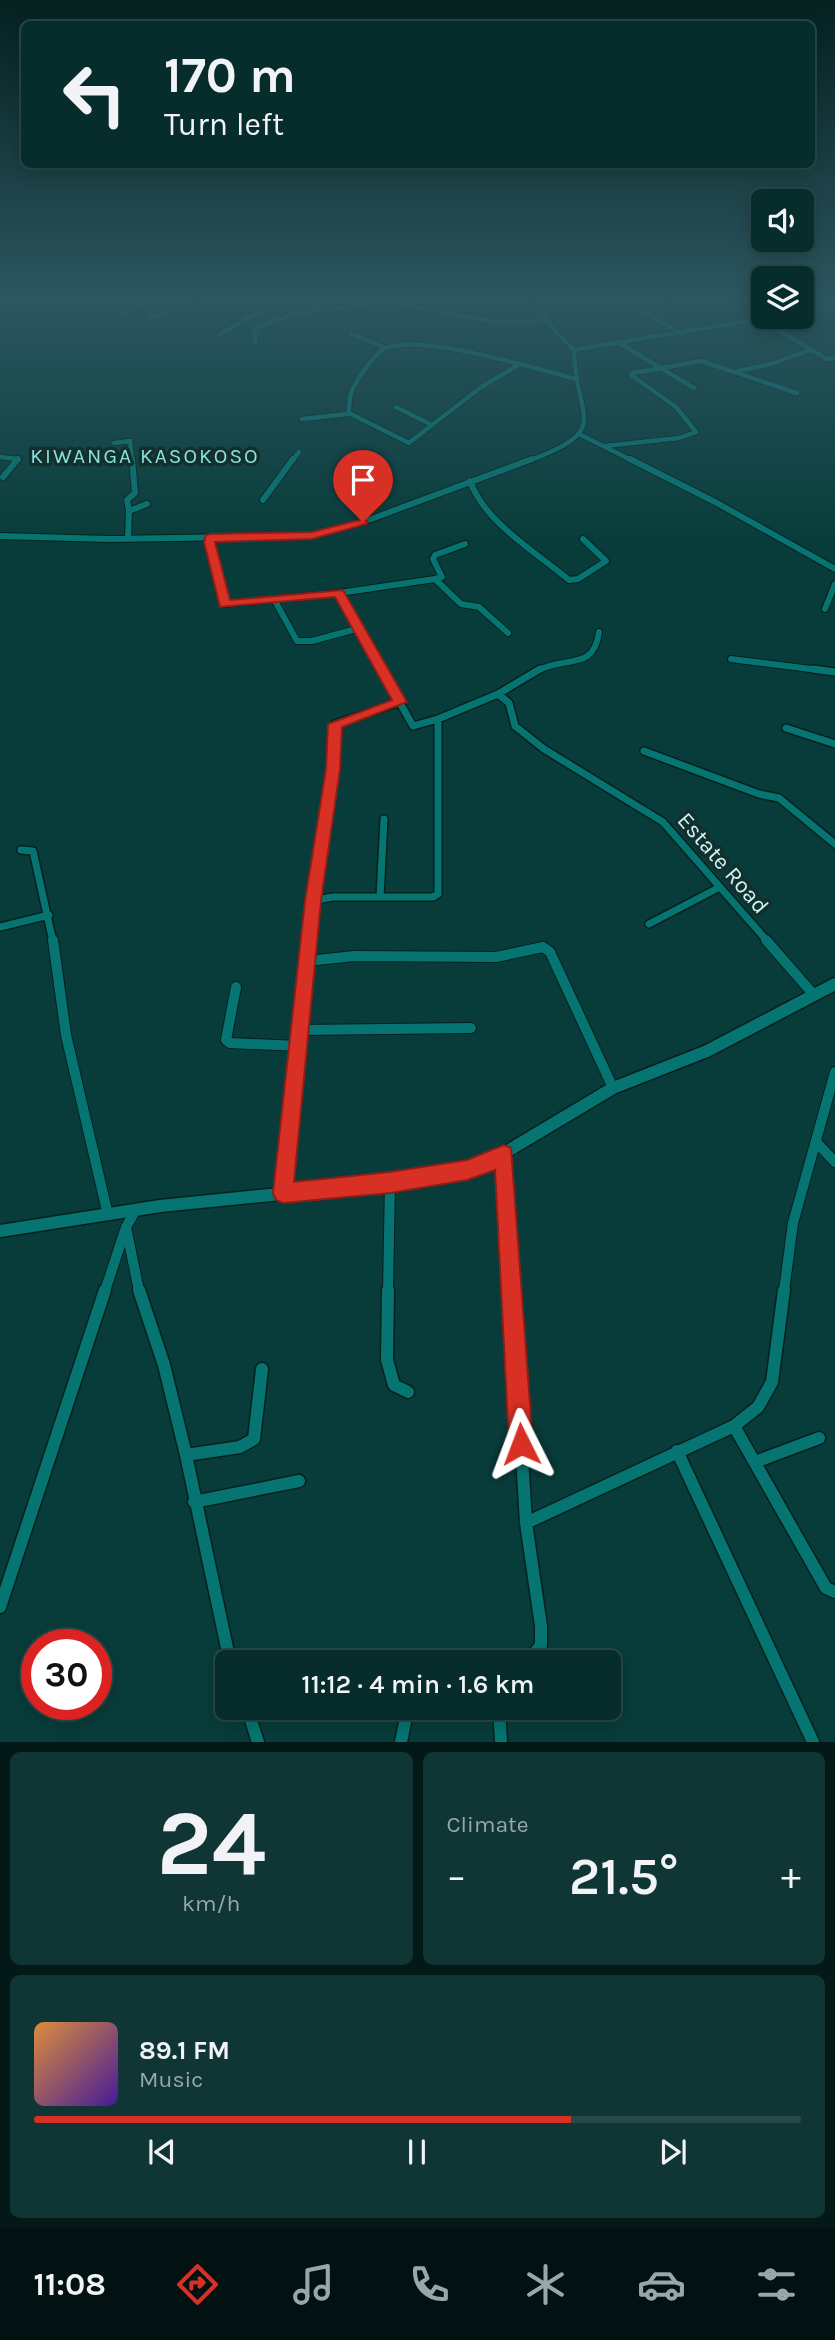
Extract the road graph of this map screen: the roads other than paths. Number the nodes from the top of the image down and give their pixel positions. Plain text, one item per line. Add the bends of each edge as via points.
1 (362, 379) edge
2 (494, 379) edge
3 (576, 379) edge
4 (640, 379) edge
5 (678, 379) edge
6 (757, 379) edge
7 (694, 388) dead end
8 (797, 393) dead end
9 (396, 407) dead end
10 (349, 413) junction
11 (302, 419) dead end
12 (432, 425) junction
13 (579, 434) junction
14 (114, 443) dead end
15 (605, 446) junction
16 (299, 452) dead end
17 (0, 457) edge
18 (3, 477) dead end
19 (470, 481) junction
20 (263, 500) dead end
21 (147, 504) dead end
22 (129, 510) junction
23 (0, 536) edge
24 (210, 537) junction
25 (128, 539) junction
26 (583, 539) dead end
27 (465, 544) dead end
28 (835, 569) edge
29 (435, 579) junction
30 (835, 584) edge
31 (339, 593) junction
32 (274, 599) junction
33 (825, 609) dead end
34 (360, 628) junction
35 (599, 632) dead end
36 (508, 633) dead end
37 (731, 659) dead end
38 (835, 672) edge
39 (498, 694) junction
40 (400, 702) junction
41 (438, 719) junction
42 (786, 728) dead end
43 (835, 744) edge
44 (644, 751) dead end
45 (384, 818) dead end
46 (835, 844) edge
47 (21, 850) dead end
48 (718, 888) junction
49 (380, 897) junction
50 (313, 901) junction
51 (48, 915) junction
52 (649, 924) dead end
53 (0, 927) edge
54 (308, 961) junction
55 (835, 984) edge
56 (236, 987) dead end
57 (814, 995) junction
58 (471, 1028) dead end
59 (301, 1030) junction
60 (299, 1046) junction
61 (835, 1072) edge
62 (613, 1088) junction
63 (817, 1143) junction
64 (504, 1154) junction
65 (835, 1161) edge
66 (390, 1183) junction
67 (283, 1193) junction
68 (136, 1210) junction
69 (108, 1215) junction
70 (126, 1227) junction
71 (0, 1231) edge
72 (262, 1369) dead end
73 (408, 1392) dead end
74 (734, 1426) junction
75 (819, 1438) dead end
76 (677, 1451) junction
77 (186, 1455) junction
78 (755, 1462) junction
79 (299, 1481) dead end
80 (194, 1502) junction
81 (526, 1523) junction
82 (835, 1592) edge
83 (0, 1607) edge
84 (227, 1650) edge
85 (537, 1650) edge
86 (251, 1720) edge
87 (405, 1720) edge
88 (500, 1720) edge
89 (258, 1741) edge
90 (401, 1741) edge
91 (501, 1741) edge
92 (813, 1741) edge

1 - 10 street via 352,391
2 - 12 street
3 - 13 street via 586,418
4 - 15 street via 696,432
5 - 7 street
6 - 8 street
9 - 12 street
10 - 11 street
10 - 12 street via 409,443
13 - 15 street
13 - 19 street via 558,449
14 - 22 street via 130,441 135,493 127,500
15 - 28 street
16 - 20 street
17 - 18 street via 18,459
19 - 24 street via 363,522 312,536
19 - 26 street via 471,490 488,510 569,580 606,561
21 - 22 street
22 - 25 street
23 - 25 street
24 - 25 street
24 - 32 street via 225,604
27 - 29 street via 435,555 442,577
29 - 31 street
29 - 36 street via 461,604 479,607
30 - 33 street
31 - 32 street
31 - 34 street
32 - 34 street via 297,641
34 - 40 street
35 - 39 street via 591,655 579,662 551,663
37 - 38 street
39 - 41 street
39 - 48 street, Estate Road via 509,703 515,726 544,750 658,818
40 - 41 street via 412,726
40 - 50 street via 335,724 333,769
41 - 49 street via 440,892 433,897
42 - 43 street
44 - 46 street via 779,798
45 - 49 street
47 - 51 street via 33,851
48 - 52 street
48 - 57 street, Estate Road
49 - 50 street
50 - 54 street
51 - 53 street
51 - 69 street via 66,1035
54 - 59 street
54 - 62 street via 354,956 506,957 542,947 550,952
55 - 57 street
56 - 60 street via 226,1040
57 - 62 street via 707,1051
58 - 59 street
59 - 60 street
60 - 67 street
61 - 63 street
62 - 64 street
63 - 65 street
63 - 74 street via 793,1223 772,1382 758,1407
64 - 66 street via 481,1167
64 - 81 street
66 - 67 street
66 - 73 street via 387,1360 391,1384
67 - 68 street
68 - 69 street
68 - 70 street
69 - 71 street
70 - 77 street via 144,1312 164,1365
70 - 83 street
72 - 77 street via 254,1439 245,1446
74 - 76 street
74 - 78 street
75 - 78 street
76 - 81 street
76 - 92 street
77 - 80 street
78 - 82 street via 826,1588
79 - 80 street
80 - 84 street
81 - 85 street via 541,1626
86 - 89 street
87 - 90 street
88 - 91 street

